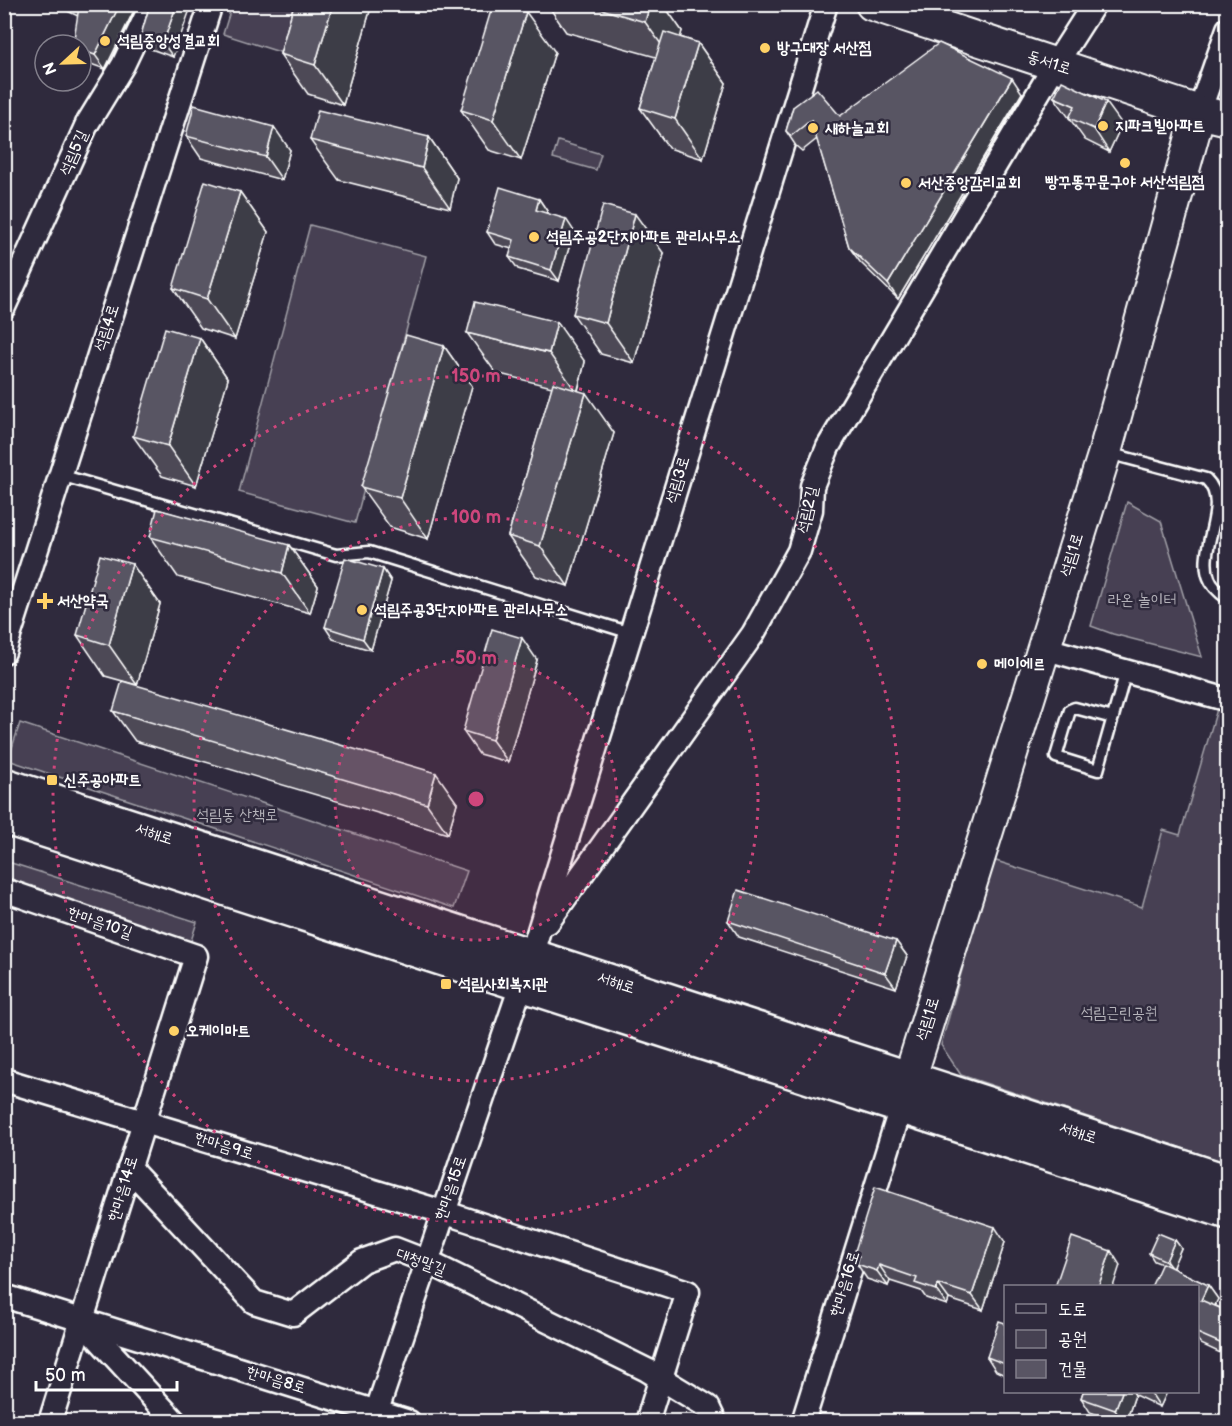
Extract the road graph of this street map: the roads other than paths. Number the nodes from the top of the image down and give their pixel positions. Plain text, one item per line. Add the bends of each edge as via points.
1 (152, 4) edge
2 (211, 4) edge
3 (826, 4) edge
4 (872, 4) edge
5 (1095, 4) edge
6 (1227, 29) edge
7 (1055, 65) junction
8 (1213, 116) edge
9 (4, 307) edge
10 (1105, 452) junction
11 (60, 475) junction
12 (1227, 599) edge
13 (631, 633) junction
14 (1044, 648) junction
15 (4, 652) edge
16 (1126, 671) junction
17 (1227, 700) edge
18 (1113, 718) junction
19 (4, 785) edge
20 (4, 817) edge
21 (4, 890) edge
22 (196, 956) joint
23 (530, 959) junction
24 (4, 1080) edge
25 (905, 1093) junction
26 (144, 1122) junction
27 (129, 1168) junction
28 (1227, 1182) edge
29 (443, 1212) junction
30 (1227, 1212) edge
31 (426, 1261) junction
32 (4, 1296) edge
33 (82, 1321) junction
34 (659, 1377) junction
35 (375, 1416) edge
36 (50, 1422) edge
37 (175, 1422) edge
38 (409, 1422) edge
39 (647, 1422) edge
40 (716, 1422) edge
41 (803, 1422) edge

1 - 9 street, 석림5길 via 123,65 87,124
2 - 11 street, 석림4로
3 - 13 street, 석림3로
4 - 7 street, 동서1로
5 - 7 street
6 - 8 street, 석림1로
7 - 8 street, 동서1로
7 - 23 street, 석림2길 via 828,447 812,486 811,510 799,551 753,634
8 - 10 street, 석림1로
10 - 12 lane via 1206,479 1214,487 1217,500 1207,564 1209,578
10 - 14 street, 석림1로
11 - 13 lane via 336,555 369,552
11 - 15 street, 석림4로
13 - 23 street, 석림3로
14 - 16 street
14 - 25 street, 석림1로
16 - 17 street
16 - 18 lane
18 - 18 lane via 1098,770 1056,757 1070,710
19 - 23 main road, 서해로
20 - 23 main road, 서해로
21 - 22 street, 한마음10길
22 - 26 street, 한마음14로
23 - 25 main road, 서해로
23 - 29 street, 한마음15로
24 - 26 street, 한마음9로
25 - 28 main road, 서해로
25 - 30 main road, 서해로
25 - 41 street, 한마음16로
26 - 27 street, 한마음14로
26 - 29 street, 한마음9로
27 - 31 street, 대청말길 via 254,1302 293,1314 362,1261 395,1249
27 - 33 street, 한마음14로
29 - 31 street, 한마음15로
29 - 34 street, 한마음9로 via 688,1292
31 - 34 street, 대청말길
31 - 35 street, 한마음15로
32 - 33 street, 한마음8로
33 - 35 street, 한마음8로
33 - 36 street, 한마음14로
33 - 37 street
34 - 39 street
34 - 40 street, 대청말길 via 708,1407
35 - 38 street, 한마음8로

